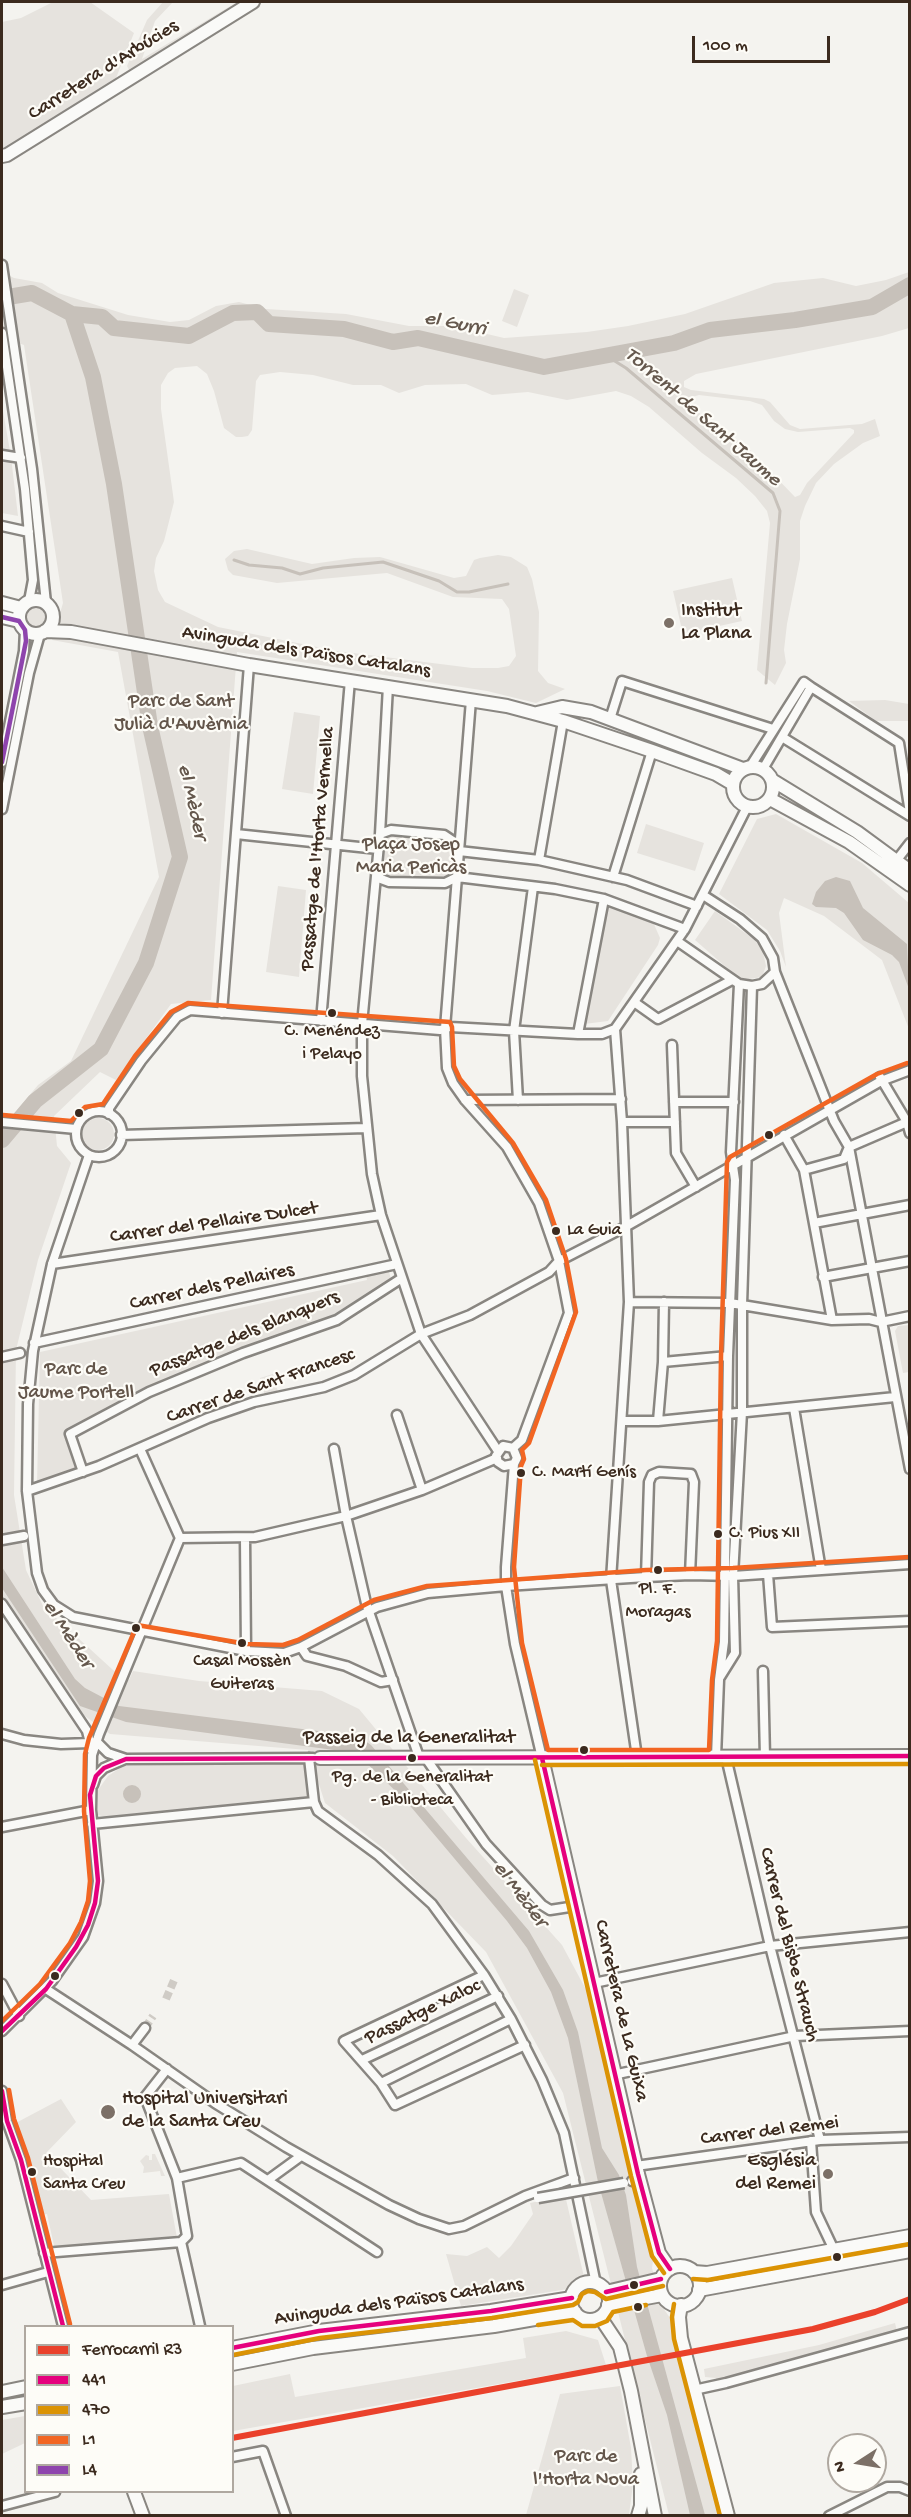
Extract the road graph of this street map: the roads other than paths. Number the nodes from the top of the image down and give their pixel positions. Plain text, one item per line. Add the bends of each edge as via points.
1 (253, 2) edge
2 (3, 158) edge
3 (2, 265) edge
4 (2, 333) edge
5 (2, 455) edge
6 (21, 458) junction
7 (2, 526) edge
8 (29, 531) junction
9 (2, 603) edge
10 (46, 603) junction
11 (25, 604) junction
12 (2, 617) edge
13 (53, 617) junction
14 (22, 626) junction
15 (43, 632) junction
16 (71, 632) junction
17 (249, 665) junction
18 (350, 680) junction
19 (388, 686) junction
20 (811, 687) junction
21 (471, 700) junction
22 (535, 713) junction
23 (610, 719) junction
24 (563, 721) junction
25 (773, 729) junction
26 (782, 737) junction
27 (652, 751) junction
28 (2, 762) edge
29 (746, 768) junction
30 (763, 769) junction
31 (772, 780) junction
32 (733, 784) junction
33 (770, 799) junction
34 (747, 807) junction
35 (2, 809) edge
36 (909, 814) edge
37 (236, 834) junction
38 (380, 834) junction
39 (909, 843) edge
40 (334, 844) junction
41 (459, 848) junction
42 (378, 849) junction
43 (539, 860) junction
44 (896, 861) junction
45 (909, 871) edge
46 (376, 873) junction
47 (457, 877) junction
48 (613, 877) junction
49 (909, 885) edge
50 (533, 887) junction
51 (703, 895) junction
52 (604, 899) junction
53 (697, 906) junction
54 (685, 929) junction
55 (677, 941) junction
56 (775, 972) junction
57 (736, 982) junction
58 (752, 986) junction
59 (634, 1002) junction
60 (222, 1013) junction
61 (321, 1021) junction
62 (362, 1024) junction
63 (445, 1028) junction
64 (615, 1029) junction
65 (513, 1031) junction
66 (578, 1034) junction
67 (672, 1045) dead end
68 (909, 1070) edge
69 (881, 1079) junction
70 (621, 1099) junction
71 (465, 1100) junction
72 (518, 1100) junction
73 (674, 1102) junction
74 (734, 1102) junction
75 (831, 1109) junction
76 (109, 1114) junction
77 (2, 1122) edge
78 (622, 1122) junction
79 (675, 1122) junction
80 (907, 1122) junction
81 (366, 1128) junction
82 (76, 1129) junction
83 (909, 1134) edge
84 (121, 1135) junction
85 (784, 1135) junction
86 (849, 1147) junction
87 (89, 1155) junction
88 (748, 1156) junction
89 (734, 1164) junction
90 (804, 1170) junction
91 (696, 1187) junction
92 (909, 1205) edge
93 (381, 1215) junction
94 (862, 1215) junction
95 (814, 1223) junction
96 (625, 1227) junction
97 (559, 1261) junction
98 (909, 1261) edge
99 (52, 1264) junction
100 (397, 1264) junction
101 (871, 1268) junction
102 (824, 1277) junction
103 (402, 1278) junction
104 (629, 1302) junction
105 (664, 1302) junction
106 (730, 1303) junction
107 (742, 1305) junction
108 (909, 1316) edge
109 (832, 1320) junction
110 (881, 1322) junction
111 (421, 1334) junction
112 (34, 1343) junction
113 (20, 1353) dead end
114 (728, 1356) junction
115 (2, 1358) edge
116 (663, 1362) junction
117 (895, 1397) junction
118 (794, 1408) junction
119 (742, 1412) junction
120 (727, 1413) junction
121 (397, 1415) dead end
122 (622, 1421) junction
123 (658, 1421) junction
124 (513, 1448) junction
125 (140, 1449) junction
126 (334, 1449) dead end
127 (497, 1455) junction
128 (514, 1464) junction
129 (909, 1469) edge
130 (83, 1472) junction
131 (422, 1490) junction
132 (27, 1491) junction
133 (346, 1516) junction
134 (24, 1536) dead end
135 (180, 1538) junction
136 (244, 1538) junction
137 (2, 1540) edge
138 (909, 1564) edge
139 (821, 1570) junction
140 (768, 1574) junction
141 (690, 1575) junction
142 (723, 1575) junction
143 (646, 1576) junction
144 (734, 1576) junction
145 (611, 1580) junction
146 (507, 1586) junction
147 (2, 1604) edge
148 (369, 1611) junction
149 (909, 1620) edge
150 (141, 1632) junction
151 (301, 1647) junction
152 (246, 1651) junction
153 (763, 1671) dead end
154 (393, 1680) junction
155 (719, 1680) junction
156 (2, 1734) edge
157 (95, 1739) junction
158 (909, 1756) edge
159 (638, 1757) junction
160 (721, 1757) junction
161 (765, 1757) junction
162 (314, 1758) junction
163 (417, 1758) junction
164 (542, 1758) junction
165 (126, 1759) junction
166 (90, 1795) junction
167 (314, 1802) junction
168 (91, 1810) junction
169 (92, 1824) junction
170 (2, 1827) edge
171 (576, 1906) junction
172 (909, 1932) edge
173 (770, 1946) junction
174 (484, 1975) junction
175 (594, 1983) junction
176 (2, 1984) edge
177 (46, 1989) junction
178 (498, 1996) junction
179 (19, 2016) junction
180 (511, 2019) junction
181 (145, 2028) tunnel mouth
182 (2, 2031) edge
183 (909, 2031) edge
184 (795, 2036) junction
185 (132, 2045) junction
186 (525, 2045) junction
187 (362, 2060) junction
188 (167, 2069) junction
189 (614, 2075) junction
190 (381, 2083) junction
191 (2, 2091) edge
192 (4, 2122) edge
193 (909, 2137) edge
194 (820, 2140) junction
195 (811, 2141) junction
196 (301, 2156) junction
197 (636, 2166) junction
198 (177, 2178) junction
199 (574, 2178) junction
200 (268, 2180) junction
201 (630, 2181) dead end
202 (538, 2198) dead end
203 (909, 2236) edge
204 (181, 2242) junction
205 (834, 2250) junction
206 (909, 2251) edge
207 (377, 2252) dead end
208 (44, 2253) junction
209 (670, 2269) junction
210 (48, 2272) junction
211 (694, 2272) junction
212 (659, 2280) junction
213 (2, 2285) edge
214 (604, 2289) junction
215 (699, 2290) junction
216 (661, 2295) junction
217 (572, 2298) junction
218 (611, 2305) junction
219 (681, 2305) junction
220 (575, 2312) junction
221 (600, 2317) junction
222 (63, 2325) edge
223 (200, 2325) edge
224 (909, 2332) edge
225 (234, 2348) edge
226 (234, 2364) edge
227 (24, 2387) edge
228 (694, 2390) junction
229 (2, 2392) edge
230 (24, 2403) edge
231 (2, 2408) edge
232 (641, 2443) junction
233 (234, 2457) edge
234 (893, 2487) junction
235 (909, 2491) edge
236 (51, 2493) edge
237 (134, 2493) edge
238 (909, 2498) edge
239 (2, 2506) edge
240 (143, 2516) edge
241 (286, 2516) edge
242 (638, 2516) edge
243 (655, 2516) edge
244 (728, 2516) edge
245 (829, 2516) edge

1 - 2 street, Carretera d'Arbúcies
3 - 10 street via 37,508
4 - 6 street
5 - 6 street
6 - 8 street
7 - 8 street
8 - 11 street via 33,580
9 - 11 street
10 - 11 street via 38,600
10 - 13 street
11 - 14 street
12 - 14 street
13 - 15 street via 50,627
13 - 16 street, Avinguda dels Països Catalans
14 - 15 street via 34,634
14 - 28 street via 24,651
15 - 16 street, Avinguda dels Països Catalans
15 - 35 street via 29,673
16 - 17 street, Avinguda dels Països Catalans
17 - 18 street, Avinguda dels Països Catalans
17 - 37 street
18 - 19 street, Avinguda dels Països Catalans
18 - 40 street, Passatge de l'Horta Vermella
19 - 21 street, Avinguda dels Països Catalans
19 - 38 street
20 - 25 street via 804,682
20 - 26 street
20 - 36 street via 899,743
21 - 22 street, Avinguda dels Països Catalans
21 - 41 street
22 - 23 street, Avinguda dels Països Catalans via 572,707
22 - 24 street, Avinguda dels Països Catalans
23 - 25 street via 622,681
23 - 29 street, Avinguda dels Països Catalans
24 - 27 street, Avinguda dels Països Catalans
24 - 43 street
25 - 29 street
26 - 30 street
26 - 36 street
27 - 32 street, Avinguda dels Països Catalans
27 - 48 street
29 - 30 street
29 - 32 street via 734,778
30 - 31 street
31 - 33 street
31 - 44 street
32 - 34 street via 735,798
33 - 34 street via 759,807
33 - 49 street via 849,842
34 - 51 street
37 - 40 street
37 - 60 street
38 - 41 street via 391,830 444,835
38 - 42 street
39 - 44 street
40 - 42 street
40 - 61 street, Passatge de l'Horta Vermella
41 - 43 street
41 - 47 street
42 - 46 street
43 - 48 street
44 - 45 street
46 - 47 street via 389,882 445,883
46 - 62 street
47 - 50 street
47 - 63 street
48 - 53 street
50 - 52 street
50 - 65 street
51 - 53 street
51 - 56 street via 762,938 773,957
52 - 54 street
52 - 66 street
53 - 54 street
54 - 55 street
55 - 57 street
55 - 59 street
56 - 58 street via 762,984
56 - 75 street
57 - 58 street
57 - 59 street via 658,1019
57 - 74 street, Carrer del Bisbe Strauch
58 - 88 street
59 - 64 street
60 - 61 street
60 - 76 street via 190,1010 177,1017 141,1061 109,1108
61 - 62 street
62 - 63 street
62 - 81 street
63 - 65 street
63 - 71 street via 447,1068
64 - 66 street via 602,1034
64 - 70 street
65 - 66 street
65 - 72 street
67 - 73 street
68 - 69 street, Carrer de Sant Francesc
69 - 75 street, Carrer de Sant Francesc
69 - 80 street
70 - 72 street
70 - 78 street
71 - 72 street
71 - 97 street via 507,1147 524,1174 539,1203
73 - 74 street
73 - 79 street
74 - 89 street, Carrer del Bisbe Strauch
75 - 85 street, Carrer de Sant Francesc
75 - 86 street
76 - 82 street via 89,1113
76 - 84 street via 118,1122
77 - 82 street
78 - 79 street
78 - 96 street
79 - 91 street via 676,1153
80 - 83 street
80 - 86 street
81 - 84 street
81 - 93 street
82 - 87 street via 80,1147
84 - 87 street via 113,1152 100,1157
85 - 88 street, Carrer de Sant Francesc
85 - 90 street
86 - 90 street via 844,1160
86 - 94 street
87 - 99 street
88 - 89 street, Carrer de Sant Francesc
88 - 107 street
89 - 91 street, Carrer de Sant Francesc
89 - 106 street, Carrer del Bisbe Strauch
90 - 95 street
91 - 96 street, Carrer de Sant Francesc
92 - 94 street
93 - 99 street, Carrer del Pellaire Dulcet
93 - 100 street
94 - 95 street
94 - 101 street
95 - 102 street
96 - 97 street, Carrer de Sant Francesc
96 - 104 street
97 - 111 street, Carrer de Sant Francesc via 549,1272 470,1315
97 - 124 street via 569,1313 522,1440
98 - 101 street
99 - 112 street
100 - 103 street
100 - 112 street, Carrer dels Pellaires
101 - 102 street
101 - 110 street
102 - 109 street
103 - 111 street
103 - 130 street, Passatge dels Blanquers via 337,1320 149,1392 70,1434
104 - 105 street
104 - 122 street
105 - 106 street
105 - 116 street
106 - 107 street
106 - 114 street, Carrer del Bisbe Strauch
107 - 109 street
107 - 119 street
108 - 110 street
109 - 110 street
110 - 117 street
111 - 125 street, Carrer de Sant Francesc via 354,1375 324,1387 226,1412
111 - 127 street
112 - 132 street via 28,1404
113 - 115 street
114 - 116 street
114 - 120 street, Carrer del Bisbe Strauch
116 - 123 street
117 - 118 street
117 - 129 street
118 - 119 street
118 - 139 street
119 - 120 street
119 - 144 street
120 - 123 street
120 - 142 street, Carrer del Bisbe Strauch
121 - 131 street
122 - 123 street
122 - 145 street
124 - 127 street via 507,1446
124 - 128 street via 517,1454
125 - 130 street, Carrer de Sant Francesc
125 - 135 street
126 - 133 street
127 - 128 street via 504,1466
127 - 131 street
128 - 146 street
130 - 132 street, Carrer de Sant Francesc
131 - 133 street
132 - 150 street via 37,1573 54,1605 73,1617
133 - 136 street
133 - 148 street
134 - 137 street
135 - 136 street
135 - 150 street
136 - 152 street
138 - 139 street
139 - 140 street
140 - 144 street
140 - 149 street via 772,1627
141 - 142 street
141 - 143 street
141 - 143 street via 694,1482 691,1474 658,1472 649,1482
142 - 144 street
142 - 155 street, Carrer del Bisbe Strauch via 724,1642
143 - 145 street
144 - 155 street via 735,1653
145 - 146 street
145 - 159 street
146 - 148 street via 428,1593
146 - 164 street via 515,1644
147 - 157 street
148 - 151 street
148 - 154 street
150 - 152 street
150 - 157 street
151 - 152 street via 284,1653
151 - 154 street via 307,1656 346,1666 381,1682
153 - 161 street
154 - 163 street
155 - 160 street, Carrer del Bisbe Strauch
156 - 157 street via 61,1744
157 - 165 street, Passeig de la Generalitat via 108,1753
157 - 166 street
158 - 161 street, Passeig de la Generalitat
159 - 160 street, Passeig de la Generalitat
159 - 164 street, Passeig de la Generalitat
160 - 161 street, Passeig de la Generalitat
160 - 173 street, Carrer del Bisbe Strauch
162 - 163 street, Passeig de la Generalitat
162 - 165 street, Passeig de la Generalitat
162 - 167 street
163 - 164 street, Passeig de la Generalitat
163 - 171 street via 486,1844 542,1905 550,1910
164 - 171 street, Carretera de La Guixa
165 - 166 street via 104,1768 96,1776
166 - 168 street
167 - 169 street
167 - 174 street via 318,1811 378,1855 432,1904
168 - 169 street
168 - 170 street
169 - 177 street via 98,1881 95,1903 83,1937
171 - 175 street, Carretera de La Guixa
172 - 173 street
173 - 175 street
173 - 184 street, Carrer del Bisbe Strauch
174 - 178 street
174 - 187 street via 344,2041
175 - 189 street, Carretera de La Guixa
176 - 179 street
177 - 179 street
177 - 185 street
178 - 180 street
178 - 187 street, Passatge Xaloc
179 - 182 street
180 - 186 street
180 - 190 street
181 - 185 street
183 - 184 street
184 - 189 street
184 - 194 street, Carrer del Bisbe Strauch
185 - 188 street
186 - 190 street via 396,2105
186 - 199 street via 564,2133
187 - 190 street
188 - 196 street
188 - 198 street via 145,2097
189 - 197 street, Carretera de La Guixa
191 - 192 street
192 - 208 street via 21,2160
193 - 194 street, Carrer del Remei
194 - 195 street, Carrer del Remei
195 - 197 street, Carrer del Remei
195 - 205 street via 816,2212
196 - 199 street via 389,2205 449,2229
196 - 200 street
197 - 209 street, Carretera de La Guixa via 659,2253
198 - 200 street via 241,2163
198 - 204 street via 187,2236
199 - 214 street
200 - 207 street
201 - 202 street, bridge
203 - 205 street
204 - 208 street
204 - 223 street
205 - 211 street via 707,2273
206 - 215 street
208 - 210 street
209 - 211 street via 683,2266
209 - 212 street
210 - 213 street
210 - 222 street
211 - 215 street
212 - 214 street
212 - 216 street
214 - 217 street via 581,2285
214 - 218 street
215 - 219 street via 691,2302
216 - 218 street
216 - 219 street
217 - 220 street
217 - 225 street, Avinguda dels Països Catalans via 319,2331
218 - 221 street
219 - 228 street via 681,2338
220 - 221 street via 587,2320
220 - 226 street, Avinguda dels Països Catalans via 313,2348
221 - 232 street via 620,2347
224 - 228 street
227 - 229 street
228 - 244 street
230 - 231 street
232 - 242 street
232 - 243 street
233 - 241 street via 263,2451
234 - 235 street
234 - 238 street
234 - 245 street via 873,2492
236 - 239 street
237 - 240 street

